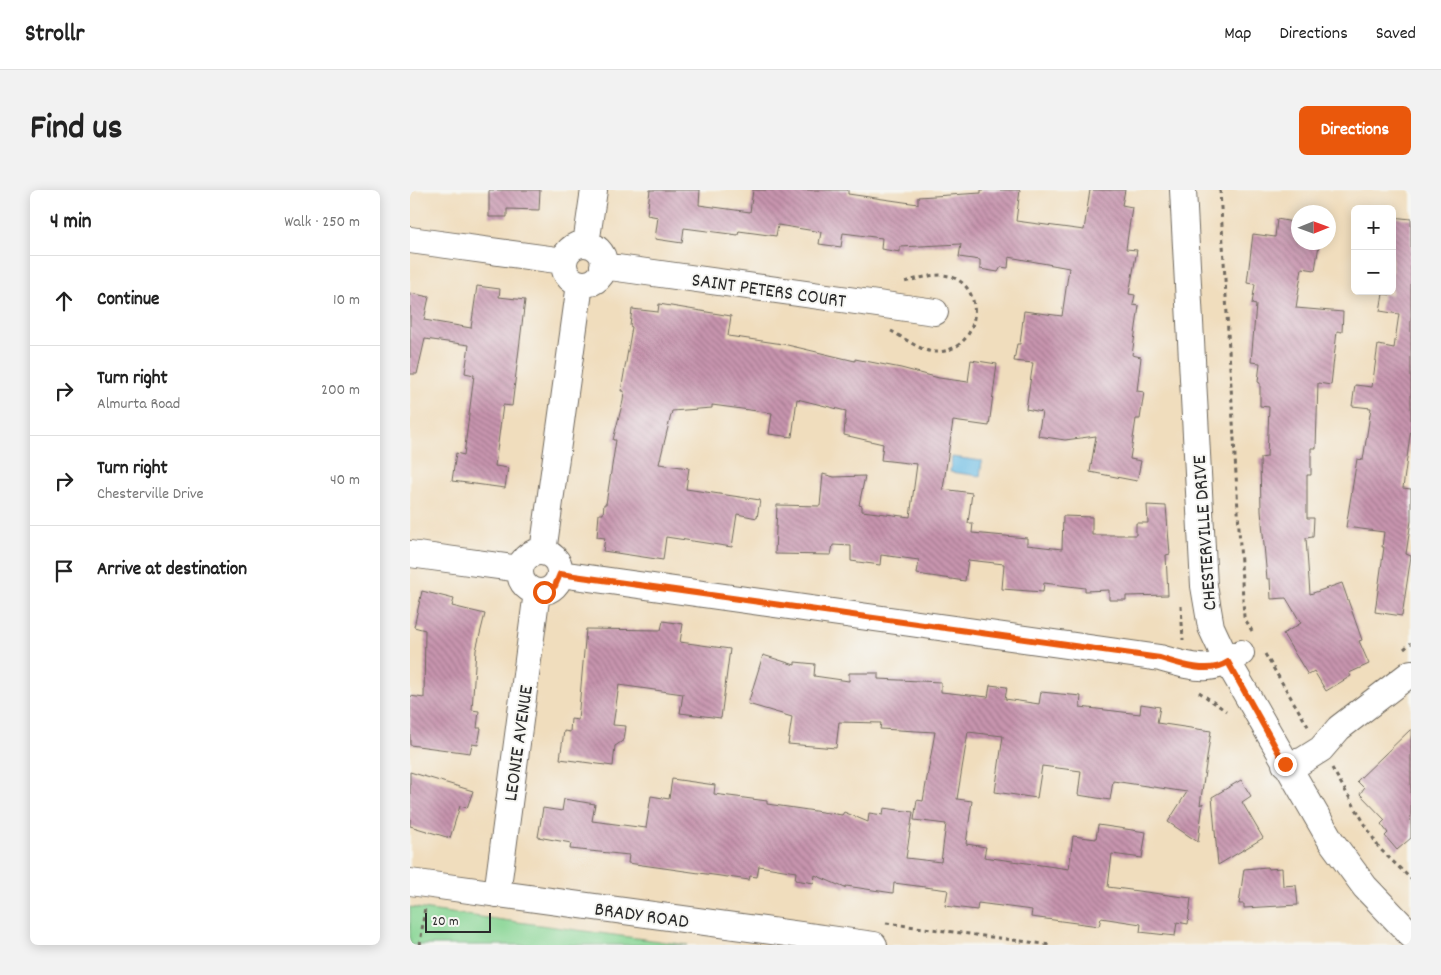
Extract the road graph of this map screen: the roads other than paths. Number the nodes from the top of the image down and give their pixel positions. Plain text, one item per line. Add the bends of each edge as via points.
1 (594, 190) edge
2 (1183, 190) edge
3 (1197, 190) edge
4 (410, 240) edge
5 (586, 244) junction
6 (564, 261) junction
7 (603, 266) junction
8 (580, 284) junction
9 (935, 312) dead end
10 (543, 552) junction
11 (410, 554) edge
12 (520, 569) junction
13 (560, 574) junction
14 (537, 592) junction
15 (1241, 650) junction
16 (1411, 673) edge
17 (1303, 752) junction
18 (419, 883) edge
19 (497, 894) junction
20 (1411, 911) edge
21 (880, 934) edge
22 (1411, 935) edge

1 - 5 street
2 - 15 street, CHESTERVILLE DRIVE via 1207,610
3 - 15 street, CHESTERVILLE DRIVE via 1217,560 1227,618
4 - 6 street
5 - 6 street via 569,250
5 - 7 street via 597,249
6 - 8 street via 566,273
7 - 8 street via 593,282
7 - 9 street, SAINT PETERS COURT
8 - 10 street
10 - 12 street via 531,554
10 - 13 street via 554,557
11 - 12 street
12 - 14 street via 526,586
13 - 14 street via 550,590
13 - 15 street via 1167,648
14 - 19 street, LEONIE AVENUE
15 - 17 street, CHESTERVILLE DRIVE
16 - 17 street
17 - 20 street, CHESTERVILLE DRIVE via 1335,819 1377,876
17 - 22 street, CHESTERVILLE DRIVE via 1346,864
18 - 19 street, BRADY ROAD
19 - 21 street, BRADY ROAD

